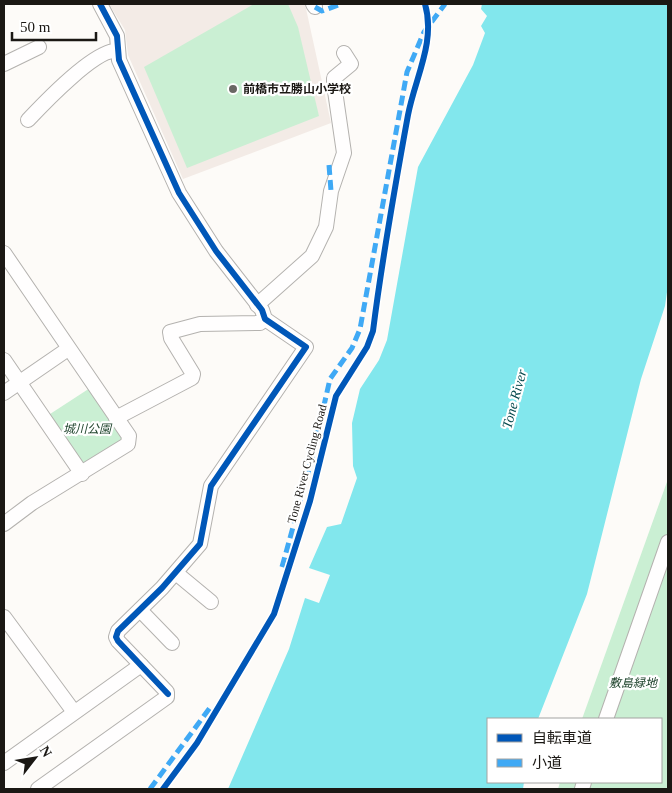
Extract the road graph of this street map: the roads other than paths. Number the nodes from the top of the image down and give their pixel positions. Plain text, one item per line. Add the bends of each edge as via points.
1 (100, 4) edge
2 (39, 47) dead end
3 (117, 51) junction
4 (344, 53) dead end
5 (4, 62) edge
6 (28, 120) dead end
7 (4, 253) edge
8 (257, 304) junction
9 (265, 319) junction
10 (68, 349) junction
11 (4, 360) edge
12 (19, 382) junction
13 (4, 393) edge
14 (116, 418) junction
15 (82, 474) junction
16 (4, 524) edge
17 (668, 542) edge
18 (176, 573) junction
19 (211, 602) dead end
20 (140, 610) junction
21 (4, 617) edge
22 (172, 643) dead end
23 (140, 665) junction
24 (74, 712) junction
25 (606, 718) edge
26 (4, 763) edge
27 (38, 789) edge

1 - 3 street via 117,36
2 - 5 street
3 - 6 street via 108,52 65,82
3 - 8 street via 180,194 211,244
4 - 8 street via 351,64 334,78 344,153 331,191 326,227 312,256
7 - 10 street
8 - 9 street
9 - 14 street via 260,323 200,324 170,332 193,374 192,378
9 - 18 street via 305,345 305,351 211,486 201,541
10 - 12 street
10 - 14 street
11 - 12 street
12 - 13 street
12 - 15 street
14 - 15 street via 129,436 128,444
15 - 16 street
17 - 25 street
18 - 19 street
18 - 20 street
20 - 22 street
20 - 23 street via 116,637
21 - 24 street
23 - 24 street
23 - 27 street via 168,694 165,699
24 - 26 street

